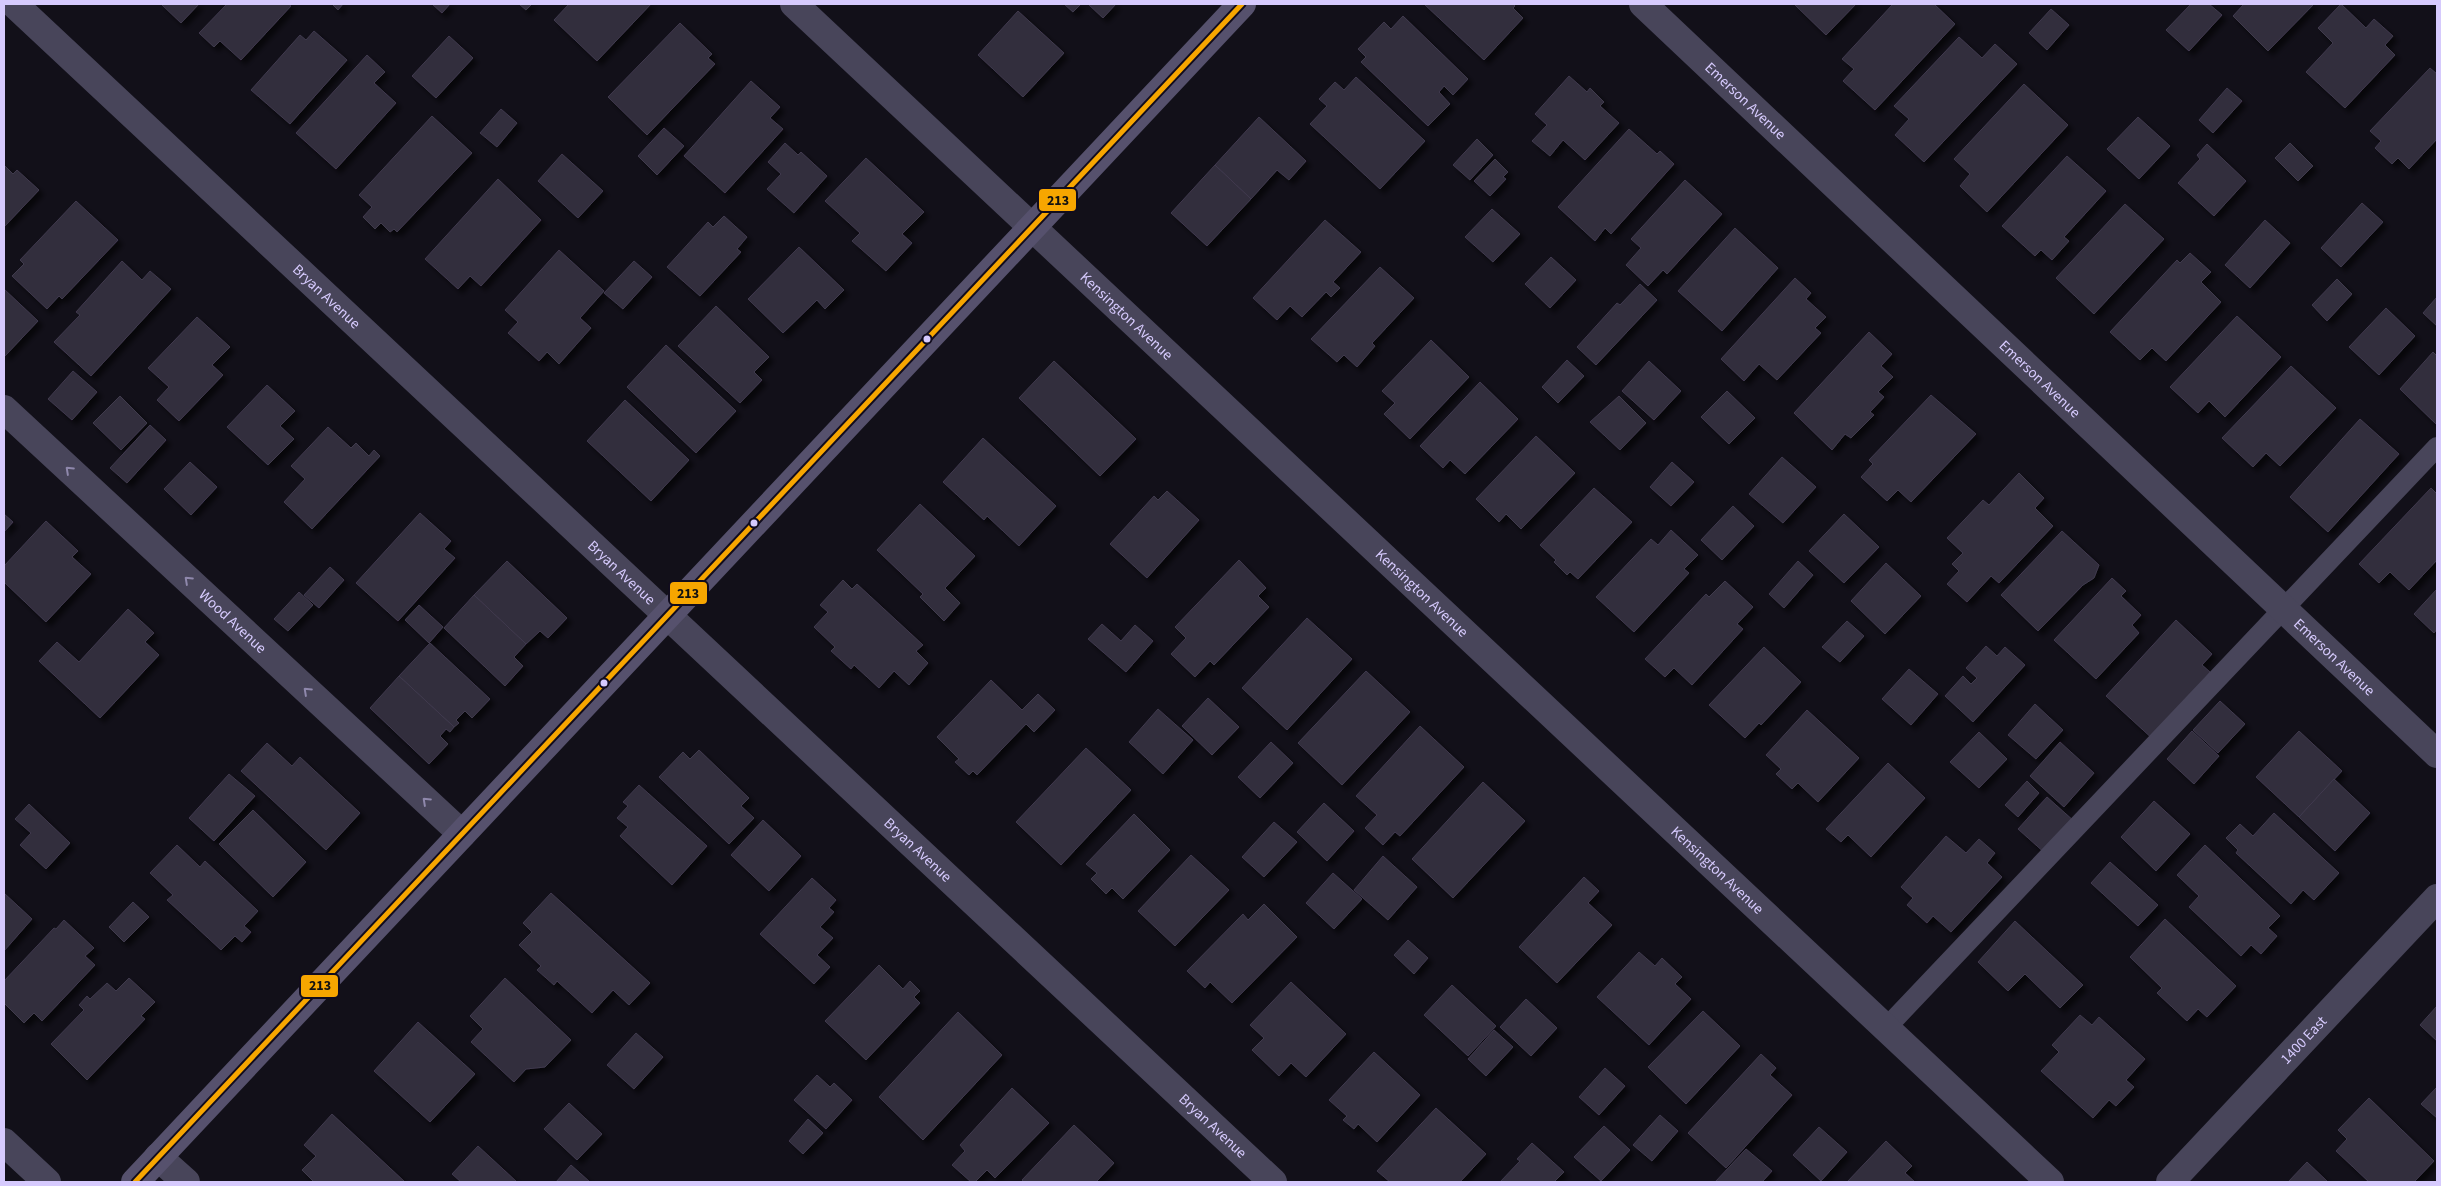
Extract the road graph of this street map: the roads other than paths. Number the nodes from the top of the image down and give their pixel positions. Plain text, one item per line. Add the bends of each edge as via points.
1 (14, 4) edge
2 (794, 4) edge
3 (1242, 4) edge
4 (1643, 4) edge
5 (1032, 227) junction
6 (4, 409) edge
7 (2437, 447) edge
8 (2284, 610) junction
9 (667, 616) junction
10 (2437, 754) edge
11 (462, 834) junction
12 (2437, 898) edge
13 (1886, 1028) junction
14 (4, 1142) edge
15 (158, 1157) junction
16 (47, 1182) edge
17 (135, 1182) edge
18 (186, 1182) edge
19 (1273, 1182) edge
20 (2050, 1182) edge
21 (2170, 1182) edge

1 - 9 street, Bryan Avenue
2 - 5 street, Kensington Avenue
3 - 5 main road
4 - 8 street, Emerson Avenue
5 - 9 main road
5 - 13 street, Kensington Avenue
11 -> 6 street, Wood Avenue
7 - 8 lane
8 - 10 street, Emerson Avenue
8 - 13 lane
9 - 11 main road
9 - 19 street, Bryan Avenue
11 - 15 main road
12 - 21 street, 1400 East
13 - 20 street, Kensington Avenue
14 - 16 street
15 - 17 main road
15 - 18 street

